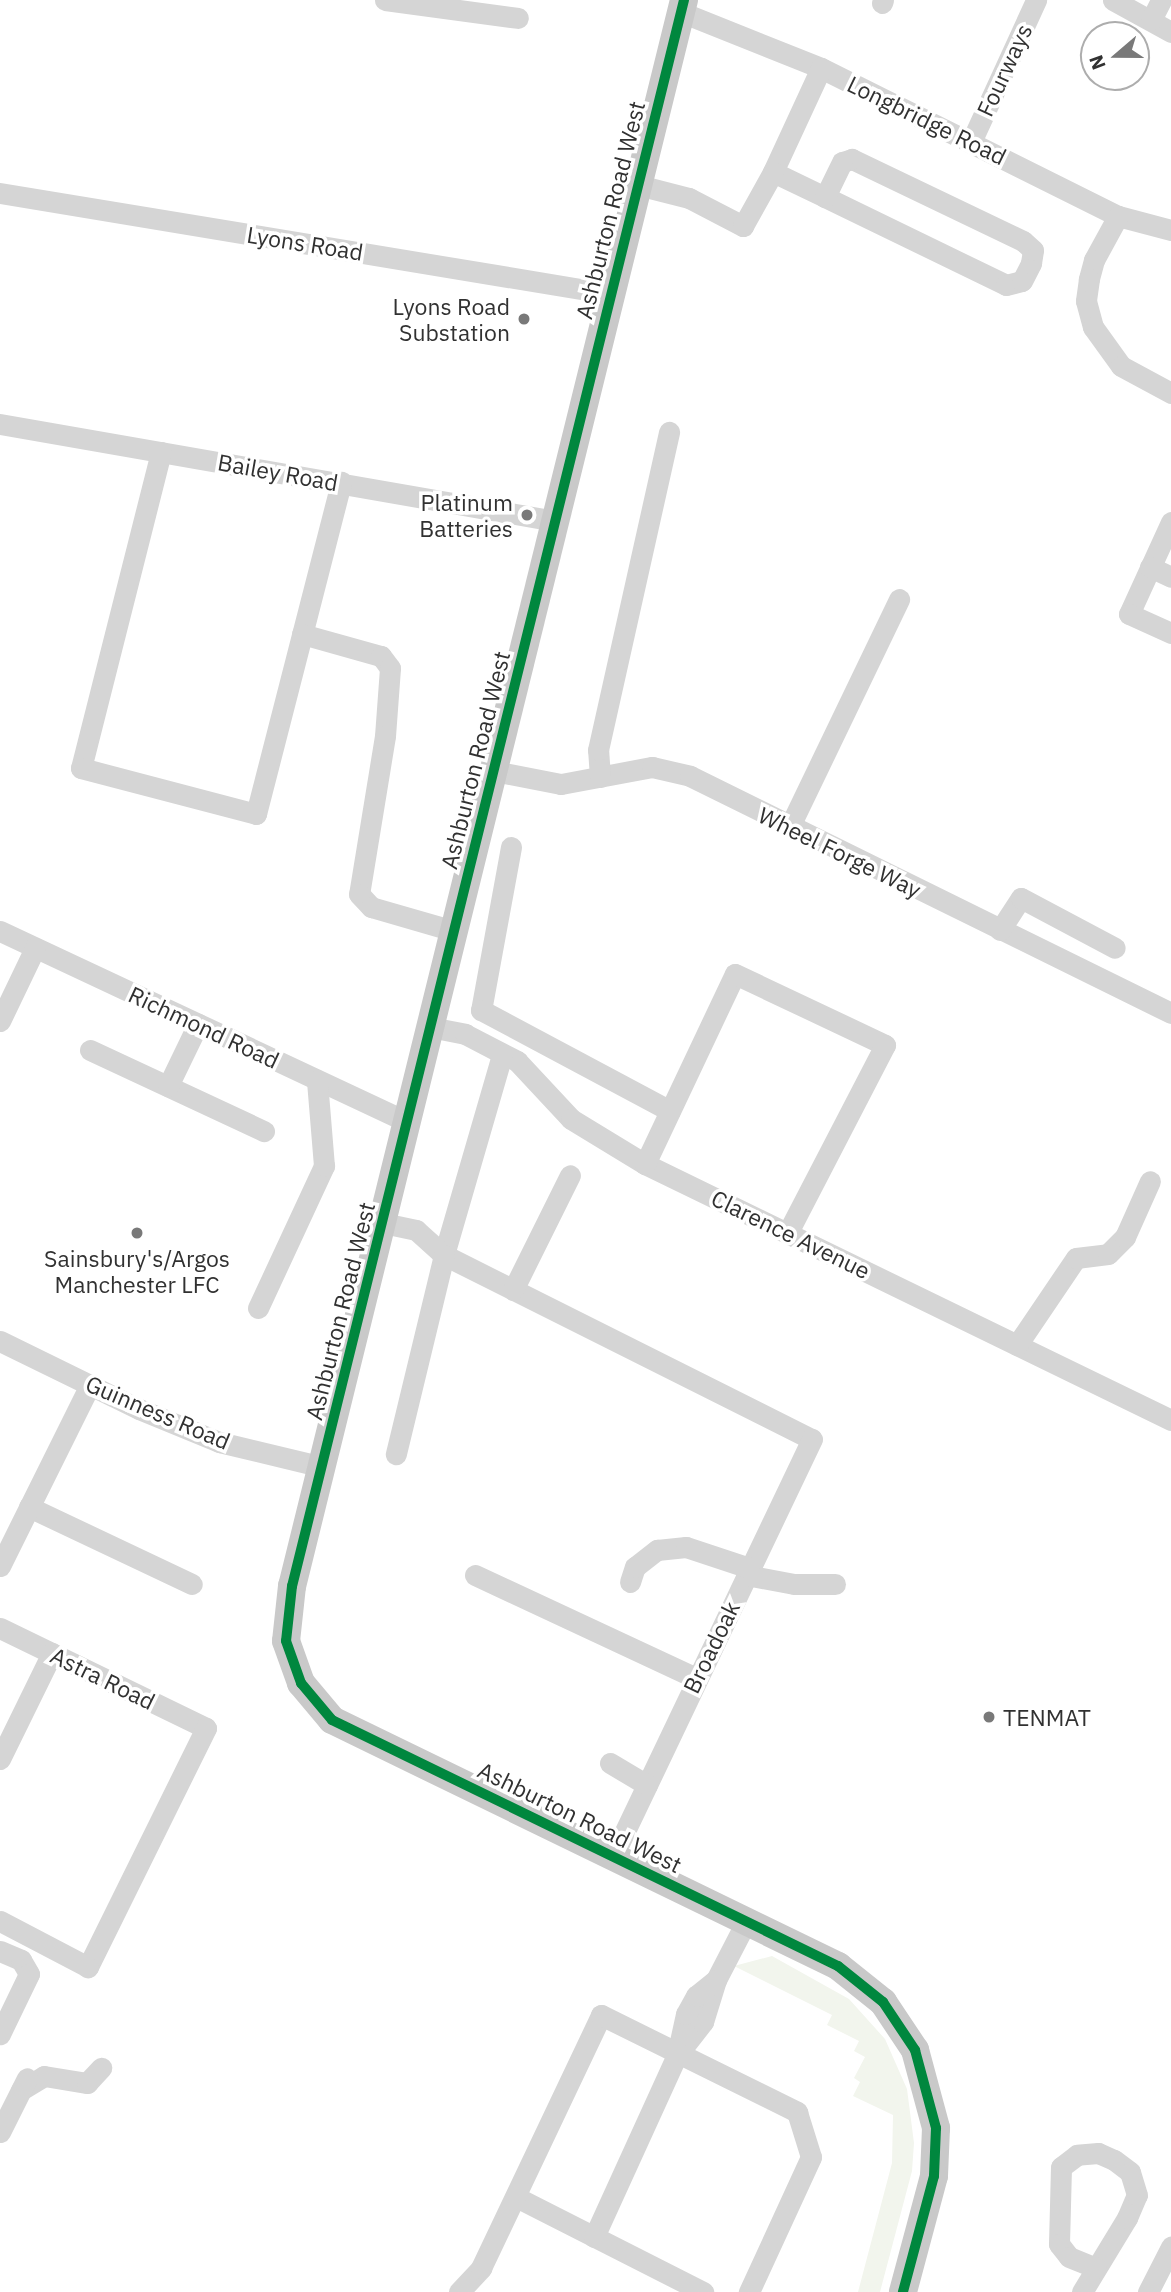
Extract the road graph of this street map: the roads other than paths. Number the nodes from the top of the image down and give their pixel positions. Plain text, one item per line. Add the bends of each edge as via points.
1 (385, 0) edge
2 (1036, 0) edge
3 (1113, 0) edge
4 (1161, 0) edge
5 (682, 6) edge
6 (518, 18) dead end
7 (1151, 20) junction
8 (1171, 32) edge
9 (821, 68) junction
10 (972, 141) junction
11 (773, 172) junction
12 (638, 185) junction
13 (0, 193) edge
14 (825, 197) junction
15 (1118, 216) junction
16 (1171, 230) edge
17 (611, 294) junction
18 (1171, 393) edge
19 (0, 424) edge
20 (669, 432) dead end
21 (161, 452) junction
22 (341, 482) junction
23 (555, 521) junction
24 (1171, 522) edge
25 (1150, 568) junction
26 (1171, 577) edge
27 (899, 599) dead end
28 (1171, 633) edge
29 (302, 634) junction
30 (494, 771) junction
31 (600, 777) junction
32 (789, 828) junction
33 (512, 847) dead end
34 (1000, 930) junction
35 (0, 931) edge
36 (454, 931) junction
37 (35, 947) junction
38 (1115, 948) dead end
39 (1171, 1013) edge
40 (0, 1021) edge
41 (198, 1024) junction
42 (430, 1027) junction
43 (90, 1050) dead end
44 (502, 1055) junction
45 (317, 1080) junction
46 (168, 1086) junction
47 (670, 1111) junction
48 (407, 1122) junction
49 (264, 1132) dead end
50 (645, 1164) junction
51 (570, 1175) dead end
52 (1150, 1181) dead end
53 (383, 1223) junction
54 (788, 1232) junction
55 (444, 1255) junction
56 (513, 1290) junction
57 (258, 1308) dead end
58 (0, 1341) edge
59 (1017, 1345) junction
60 (90, 1385) junction
61 (1171, 1420) edge
62 (396, 1454) dead end
63 (323, 1467) junction
64 (29, 1507) junction
65 (0, 1566) edge
66 (747, 1572) junction
67 (475, 1575) dead end
68 (630, 1582) dead end
69 (192, 1584) dead end
70 (835, 1584) dead end
71 (0, 1628) edge
72 (52, 1653) junction
73 (696, 1678) junction
74 (0, 1759) edge
75 (610, 1763) dead end
76 (647, 1784) junction
77 (612, 1856) junction
78 (747, 1920) junction
79 (0, 1921) edge
80 (0, 1951) edge
81 (0, 2034) edge
82 (677, 2055) junction
83 (32, 2067) dead end
84 (101, 2068) dead end
85 (21, 2090) junction
86 (0, 2133) edge
87 (516, 2197) junction
88 (594, 2237) junction
89 (1171, 2247) edge
90 (1096, 2268) junction
91 (459, 2292) edge
92 (703, 2292) edge
93 (749, 2292) edge
94 (903, 2292) edge
95 (1082, 2292) edge
96 (1148, 2292) edge

1 - 6 street
2 - 10 street, Fourways
3 - 7 street
4 - 7 street
5 - 9 street, Longbridge Road
5 - 12 main road, Ashburton Road West
7 - 8 street
9 - 10 street, Longbridge Road
9 - 11 street
10 - 15 street, Longbridge Road
11 - 12 street via 743,226 689,198
11 - 14 street
12 - 17 main road, Ashburton Road West
13 - 17 street, Lyons Road
14 - 14 street via 1006,285 1022,281 1031,263 1033,250 1023,241 852,159 842,162
15 - 16 street, Longbridge Road
15 - 18 street via 1089,279 1086,301 1093,327 1121,366
17 - 23 main road, Ashburton Road West
19 - 21 street, Bailey Road
20 - 31 street via 598,750
21 - 22 street, Bailey Road
21 - 29 street via 81,768 256,814
22 - 23 street, Bailey Road
22 - 29 street
23 - 30 main road, Ashburton Road West
24 - 25 street
25 - 26 street
25 - 28 street via 1129,614
27 - 32 street
29 - 36 street via 381,656 390,668 385,736 358,885 363,902
30 - 31 street, Wheel Forge Way via 561,784
30 - 36 main road, Ashburton Road West
31 - 32 street, Wheel Forge Way via 652,767 672,770
32 - 34 street, Wheel Forge Way
33 - 47 street via 481,1010
34 - 38 street via 1021,898
34 - 39 street, Wheel Forge Way
35 - 37 street, Richmond Road
36 - 42 main road, Ashburton Road West
37 - 40 street
37 - 41 street, Richmond Road
41 - 45 street, Richmond Road
41 - 46 street
42 - 44 street, Clarence Avenue via 465,1034
42 - 48 main road, Ashburton Road West
43 - 46 street
44 - 50 street, Clarence Avenue via 517,1061 570,1119
44 - 55 street
45 - 48 street, Richmond Road
45 - 57 street via 324,1166
46 - 49 street
47 - 50 street
47 - 54 street via 735,974 885,1045
48 - 53 main road, Ashburton Road West
50 - 54 street, Clarence Avenue
51 - 56 street
52 - 59 street via 1125,1237 1108,1254 1076,1258
53 - 55 street via 416,1230
53 - 63 main road, Ashburton Road West
54 - 59 street, Clarence Avenue
55 - 56 street
55 - 62 street
56 - 66 street, Broadoak via 811,1438
58 - 60 street, Guinness Road
59 - 61 street, Clarence Avenue
60 - 63 street, Guinness Road via 219,1442
60 - 64 street
63 - 77 main road, Ashburton Road West via 286,1617 292,1663 315,1703 331,1720
64 - 65 street
64 - 69 street
66 - 68 street via 686,1547 657,1550 635,1567
66 - 70 street via 794,1584
66 - 73 street, Broadoak
67 - 73 street
71 - 72 street, Astra Road
72 - 74 street
72 - 79 street, Astra Road via 206,1728 88,1967
73 - 76 street, Broadoak
75 - 76 street
76 - 77 street, Broadoak
77 - 78 main road, Ashburton Road West
78 - 82 street via 716,1980 696,1996 686,2014
78 - 94 main road, Ashburton Road West via 861,1981 883,2002 915,2050 933,2102 937,2151
80 - 81 street via 21,1960 29,1974
82 - 87 street via 601,2015
82 - 88 street
82 - 93 street via 797,2112 811,2157
83 - 85 street
84 - 85 street via 87,2083 44,2076
85 - 86 street
87 - 88 street
87 - 91 street via 481,2268
88 - 92 street
89 - 96 street
90 - 90 street via 1137,2195 1130,2172 1098,2153 1077,2155 1061,2167 1059,2244 1069,2257
90 - 95 street

